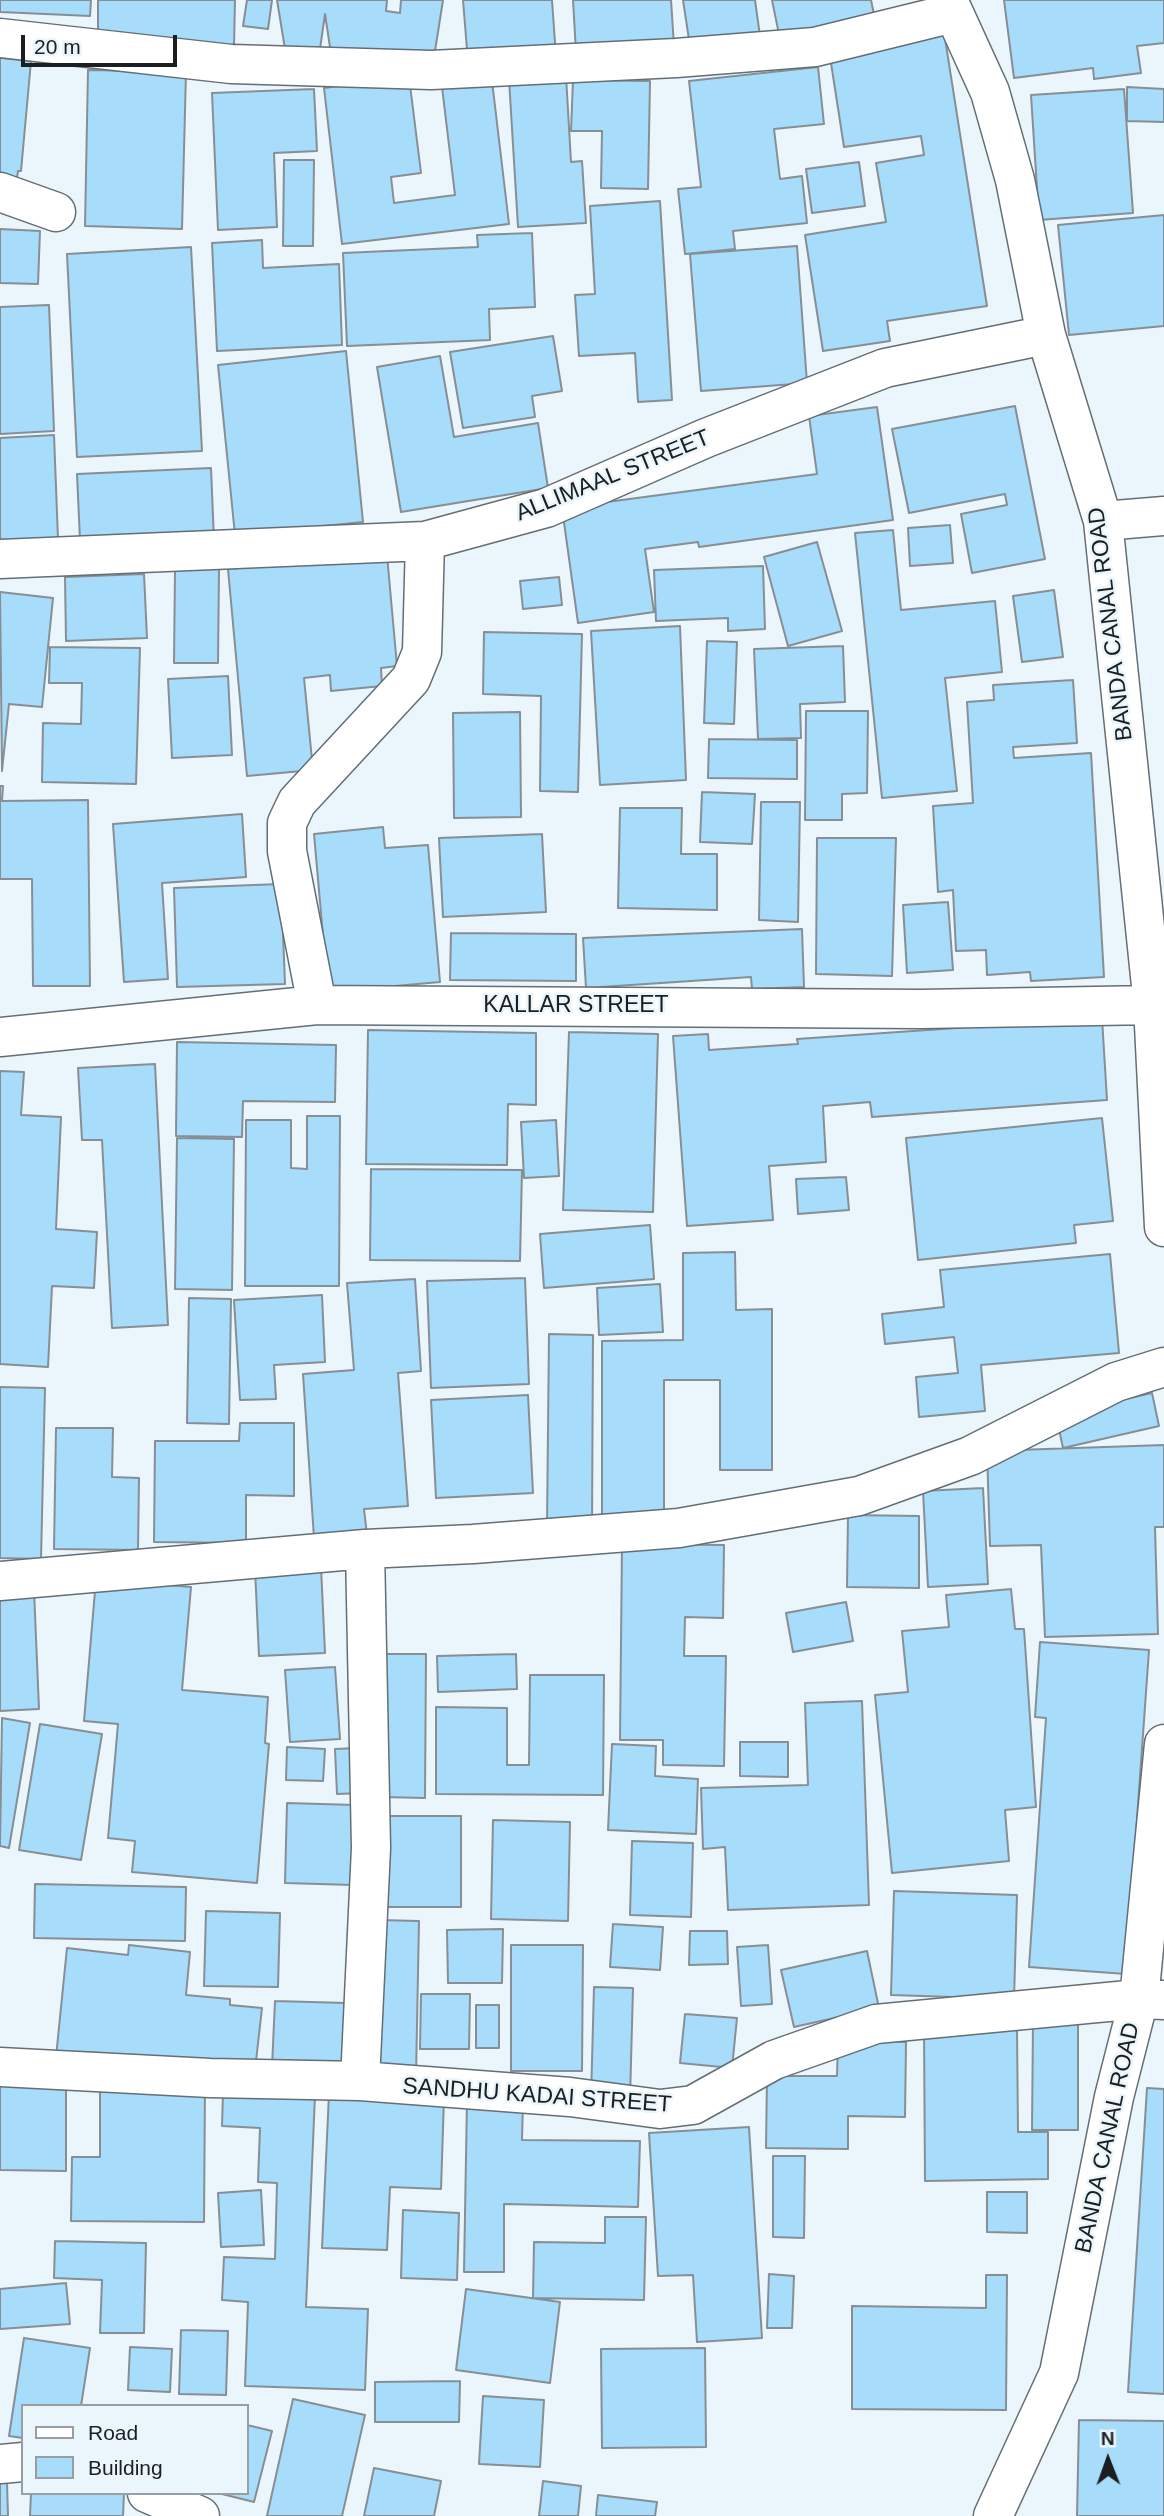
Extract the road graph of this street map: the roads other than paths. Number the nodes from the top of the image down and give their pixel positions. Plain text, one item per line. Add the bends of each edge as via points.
1 (951, 7) edge
2 (0, 38) edge
3 (0, 192) edge
4 (57, 212) dead end
5 (1046, 335) junction
6 (1164, 516) edge
7 (1103, 521) junction
8 (425, 541) junction
9 (0, 559) edge
10 (317, 1005) junction
11 (1153, 1005) junction
12 (0, 1037) edge
13 (1164, 1227) edge
14 (1164, 1367) edge
15 (365, 1549) junction
16 (0, 1581) edge
17 (1164, 1744) edge
18 (1152, 1999) edge
19 (0, 2067) edge
20 (360, 2081) junction
21 (21, 2462) edge
22 (0, 2464) edge
23 (152, 2495) edge
24 (200, 2516) edge
25 (993, 2516) edge

1 - 2 street via 815,47 431,70 231,64
1 - 5 street, BANDA CANAL ROAD via 990,92 1015,180
3 - 4 street
5 - 7 street, BANDA CANAL ROAD
5 - 8 street, ALLIMAAL STREET via 885,368 706,438 546,508
6 - 7 street
7 - 11 street, BANDA CANAL ROAD
8 - 9 street, ALLIMAAL STREET
8 - 10 street via 422,652 411,679 297,802 287,823 287,850
10 - 11 street, KALLAR STREET via 922,1009
10 - 12 street, KALLAR STREET
11 - 13 street, BANDA CANAL ROAD
14 - 15 street via 1116,1382 970,1456 859,1496 679,1528
15 - 16 street
15 - 20 street via 371,1848
17 - 18 street, BANDA CANAL ROAD
18 - 20 street, SANDHU KADAI STREET via 876,2024 774,2060 693,2105 677,2108
18 - 25 street, BANDA CANAL ROAD via 1114,2096 1059,2373
19 - 20 street, SANDHU KADAI STREET
21 - 22 street
23 - 24 street

